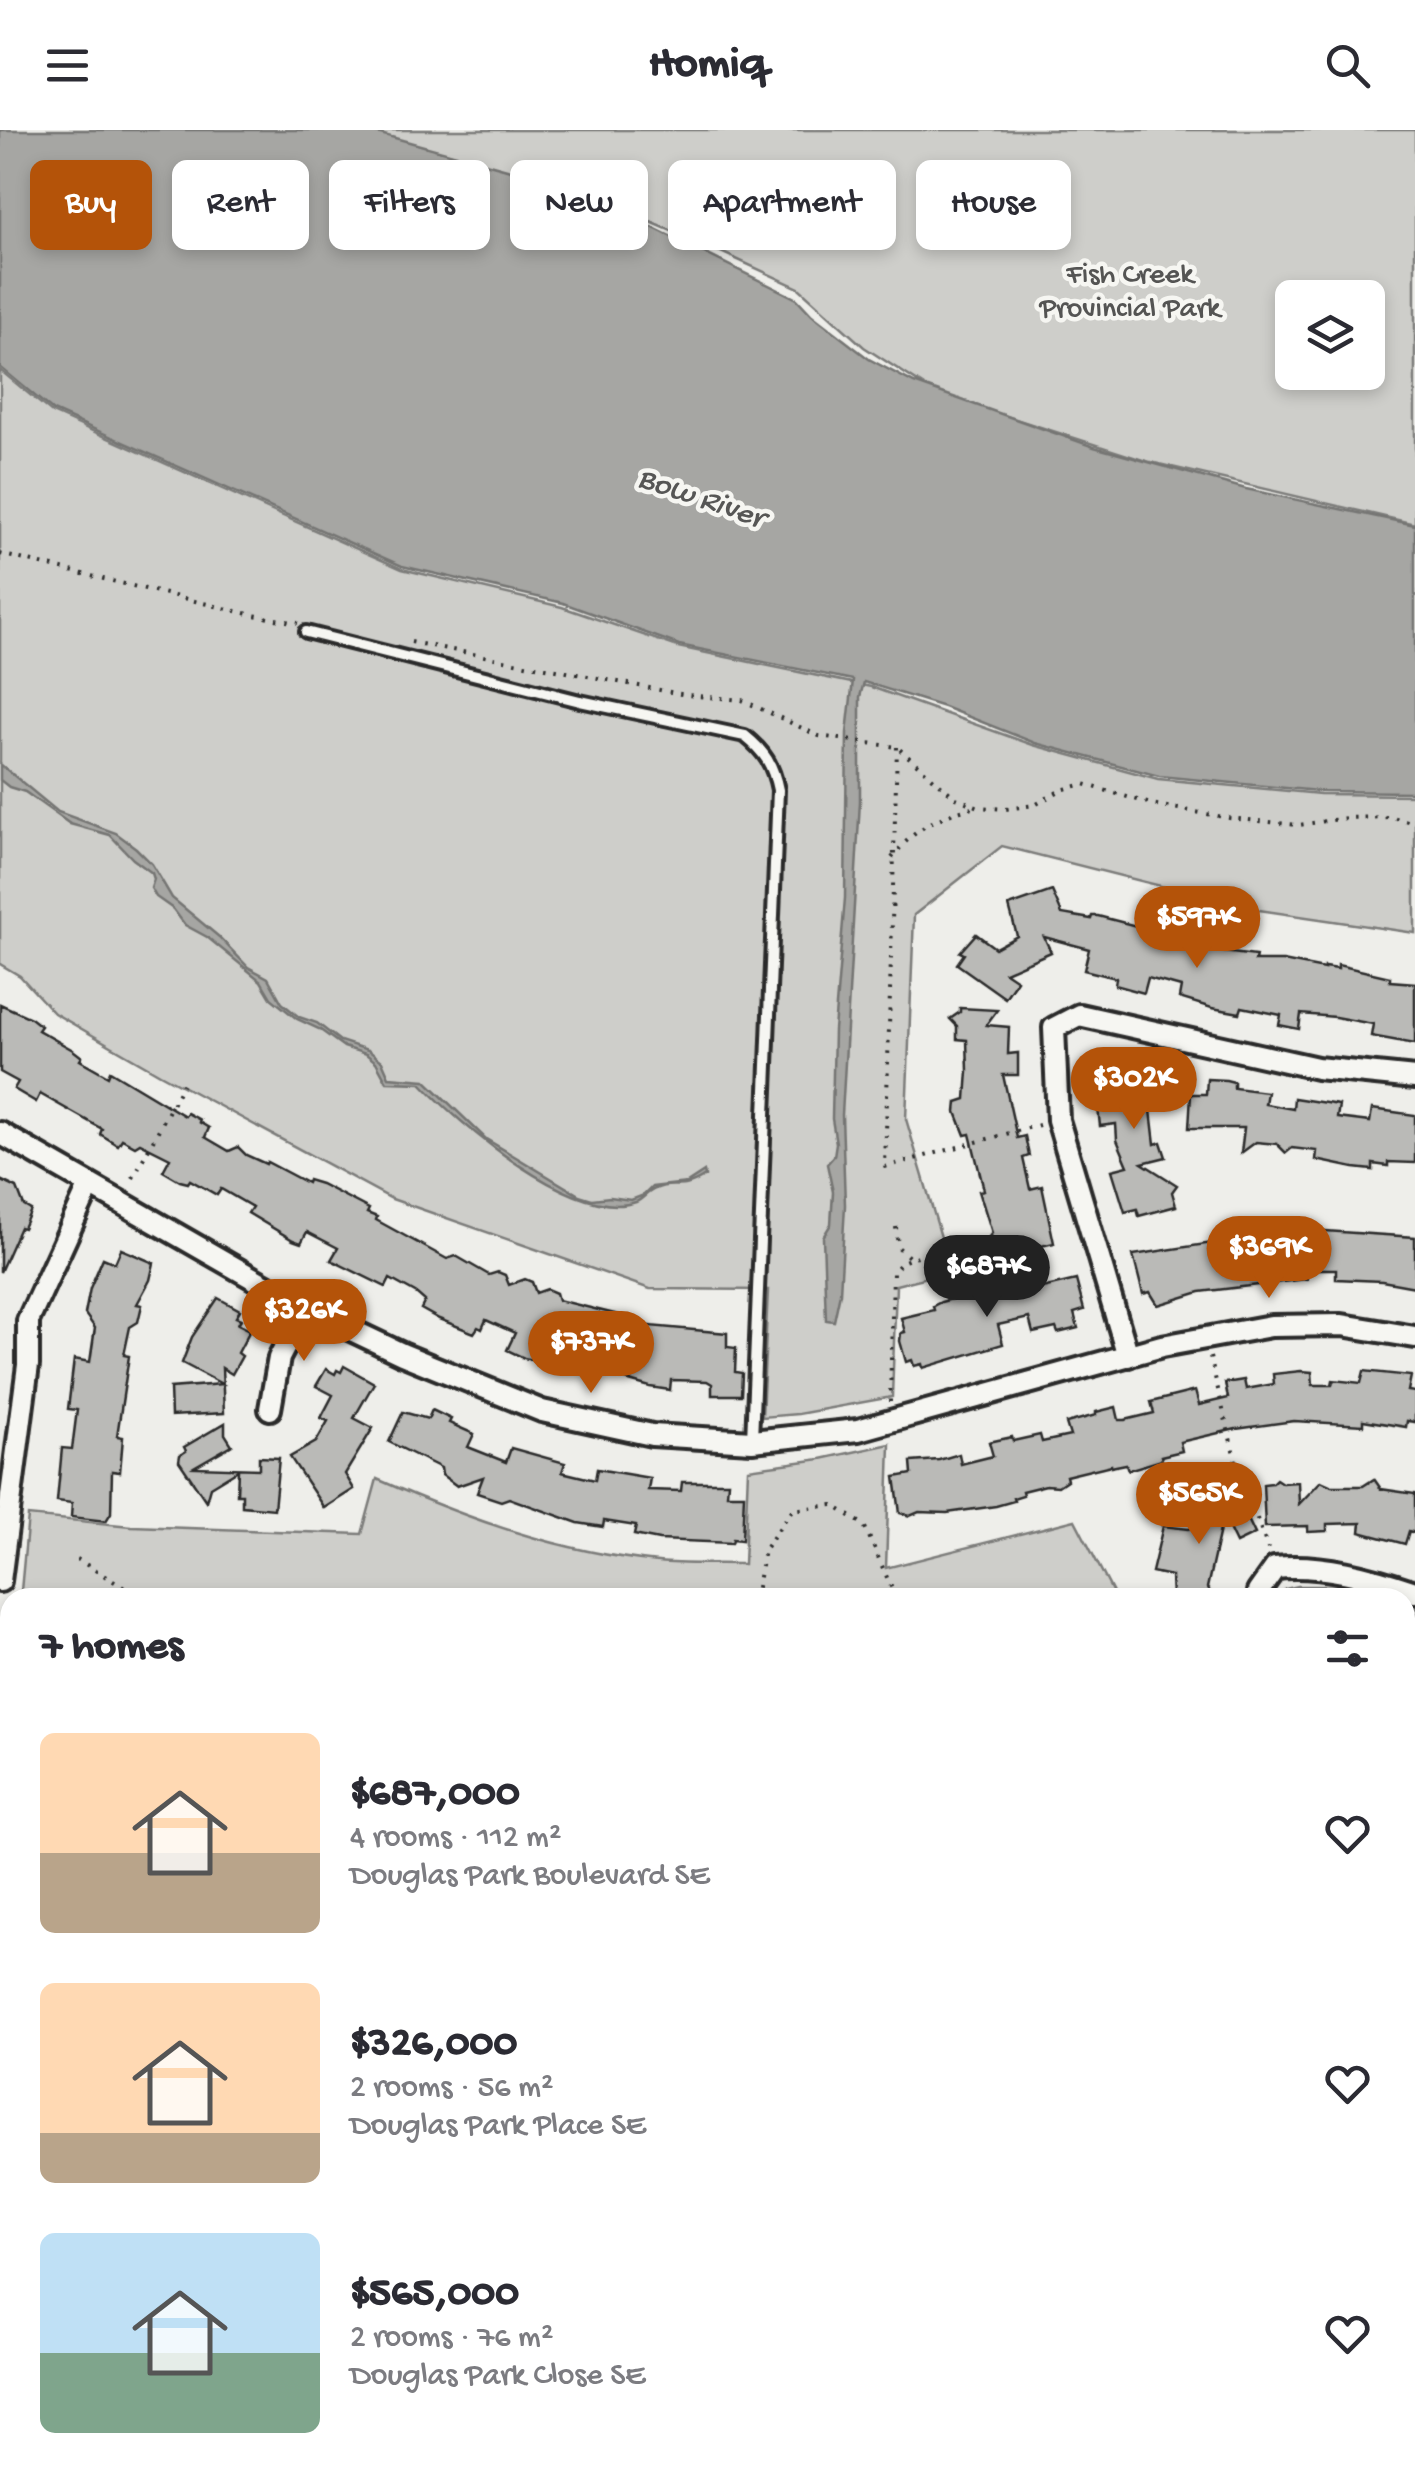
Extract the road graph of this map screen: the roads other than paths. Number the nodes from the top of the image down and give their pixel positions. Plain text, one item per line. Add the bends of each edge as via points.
1 (308, 628) road end
2 (1415, 1078) edge
3 (0, 1133) edge
4 (90, 1185) junction
5 (305, 1308) junction
6 (1415, 1337) edge
7 (1128, 1356) junction
8 (270, 1408) dead end
9 (752, 1441) junction
10 (0, 1581) edge
11 (1261, 1588) edge
12 (1404, 1588) edge

1 - 9 lane via 580,701 746,736 764,751 778,790
2 - 7 street via 1317,1068 1079,1014 1054,1028 1058,1120
3 - 4 street
4 - 5 street
4 - 10 street via 28,1321
5 - 8 street via 279,1358
5 - 9 street via 542,1411 652,1435
6 - 7 street via 1342,1325 1271,1326
7 - 9 street via 858,1430
11 - 12 street via 1275,1568 1300,1565

